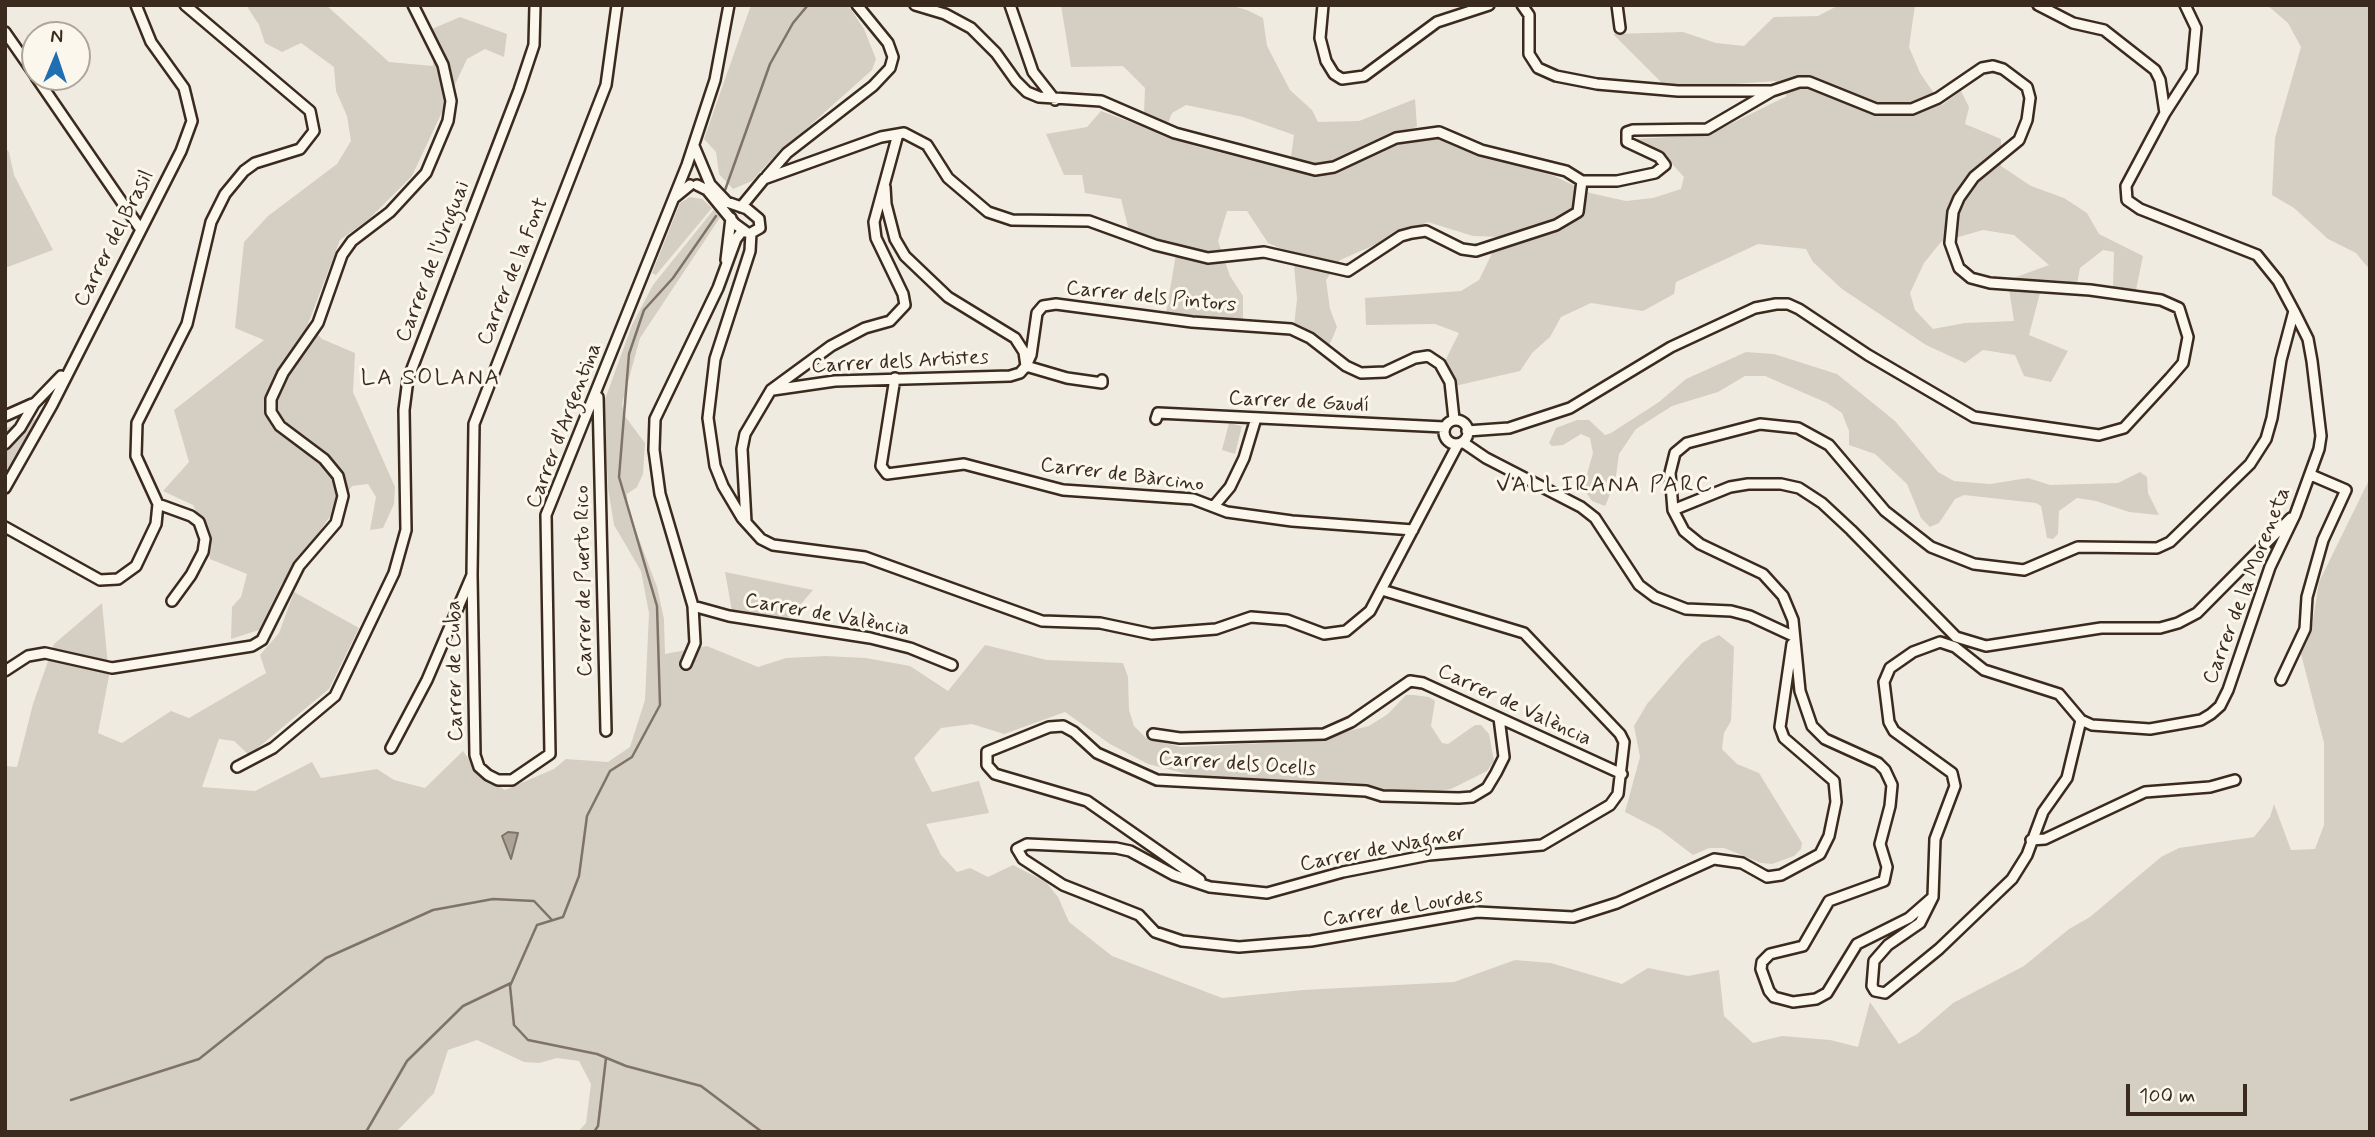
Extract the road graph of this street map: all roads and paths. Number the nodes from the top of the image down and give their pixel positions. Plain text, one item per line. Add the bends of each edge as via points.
1 (136, 5) edge
2 (185, 5) edge
3 (413, 5) edge
4 (535, 5) edge
5 (617, 5) edge
6 (729, 5) edge
7 (857, 5) edge
8 (915, 5) edge
9 (1010, 5) edge
10 (1323, 5) edge
11 (1489, 5) edge
12 (1522, 5) edge
13 (1617, 5) edge
14 (2038, 5) edge
15 (2185, 5) edge
16 (1620, 28) dead end
17 (5, 32) edge
18 (21, 55) edge
19 (46, 91) edge
20 (1772, 91) junction
21 (1055, 100) junction
22 (2165, 113) junction
23 (898, 134) junction
24 (693, 143) junction
25 (701, 166) junction
26 (684, 170) junction
27 (704, 176) junction
28 (764, 179) junction
29 (1582, 181) junction
30 (694, 185) junction
31 (886, 187) junction
32 (669, 205) junction
33 (743, 209) junction
34 (732, 218) junction
35 (139, 227) junction
36 (747, 232) junction
37 (726, 269) junction
38 (2294, 311) junction
39 (1026, 366) junction
40 (66, 370) junction
41 (895, 378) junction
42 (1102, 380) dead end
43 (771, 390) junction
44 (598, 392) junction
45 (34, 404) junction
46 (5, 416) edge
47 (1256, 418) junction
48 (586, 419) junction
49 (1156, 419) dead end
50 (1454, 419) junction
51 (1444, 427) junction
52 (598, 430) junction
53 (1467, 431) junction
54 (5, 444) edge
55 (1461, 444) junction
56 (2311, 475) junction
57 (5, 488) edge
58 (158, 504) junction
59 (1214, 506) junction
60 (1673, 510) junction
61 (2295, 515) junction
62 (746, 522) junction
63 (5, 527) edge
64 (1413, 530) junction
65 (472, 575) junction
66 (1381, 590) junction
67 (172, 601) dead end
68 (694, 606) junction
69 (1793, 636) junction
70 (1950, 639) junction
71 (686, 664) dead end
72 (952, 665) dead end
73 (5, 671) edge
74 (2281, 680) dead end
75 (1499, 718) junction
76 (2081, 720) junction
77 (606, 732) dead end
78 (1153, 734) dead end
79 (391, 748) dead end
80 (550, 754) joint
81 (237, 767) dead end
82 (1622, 774) junction
83 (2235, 780) dead end
84 (2031, 840) junction
85 (1210, 887) junction
86 (1933, 897) junction

1 - 35 street, Carrer del Brasil via 151,42 184,88 192,121 181,151
2 - 58 street via 310,111 314,131 300,149 244,171 211,222 187,324 137,424 136,456
3 - 73 street via 443,65 451,101 448,121 426,173 342,255 318,323 271,399 271,412 280,426 324,459 338,476 343,496 335,523 299,566 262,640 253,646 112,667 45,653 28,656
4 - 81 street, Carrer de l'Uruguai via 534,45 519,90 408,379 404,410 406,530 394,573 335,696 273,748
5 - 65 street, Carrer de la Font via 606,85 474,424
6 - 24 street, Carrer d'Argentina via 715,80
7 - 28 street via 888,43 893,57 890,68 787,153
8 - 21 street via 971,28 1027,92
9 - 21 street via 1033,72
10 - 11 street via 1320,38 1326,61 1342,79 1364,76 1437,22
12 - 20 street via 1528,15 1530,54 1538,68 1556,76 1678,91
13 - 16 street
14 - 22 street via 2073,23 2104,30 2154,70 2164,91
15 - 22 street via 2196,28 2193,63 2184,87
17 - 18 street
19 - 35 street
20 - 29 street via 1707,129 1626,132 1627,142 1663,161 1662,170 1617,181
20 - 53 street via 1809,82 1876,109 1912,109 1938,98 1982,68 2003,69 2027,87 2027,120 2019,140 1974,177 1959,198 1950,235 1958,268 1971,278 1990,283 2090,290 2171,304 2179,308 2187,325 2183,363 2124,428 2112,434 2087,434 1974,417 1799,309 1776,304 1755,308 1671,347 1570,408 1509,428
21 - 29 street via 1101,101 1175,132 1304,168 1334,167 1396,138 1439,132 1481,150 1566,171
22 - 38 street, Carrer de la Moreneta via 2126,186 2127,200 2257,255
23 - 28 street
23 - 29 street via 913,135 927,145 948,178 988,212 1012,220 1089,221 1208,258 1264,252 1339,271 1355,269 1412,233 1426,231 1476,251 1556,225 1578,212
23 - 31 street
24 - 25 street
24 - 26 street, Carrer d'Argentina
25 - 26 street via 694,163
25 - 27 street
26 - 30 street
26 - 32 street, Carrer d'Argentina
27 - 30 street, Carrer d'Argentina
27 - 33 street via 727,202
28 - 33 street
30 - 32 street, Carrer d'Argentina
30 - 34 street via 707,190
31 - 39 street via 895,239 905,256 948,296 1015,338
31 - 43 street via 876,209 876,238 903,294 905,305 900,314 831,346
32 - 44 street, Carrer d'Argentina
33 - 34 street
33 - 36 street via 760,225
34 - 36 street
34 - 37 street
35 - 40 street, Carrer del Brasil
36 - 37 street via 736,239
36 - 62 street via 750,251 715,359 708,401 715,467
37 - 68 street via 658,408 654,429 660,494
38 - 56 street, Carrer de la Moreneta via 2308,339 2316,385 2321,436
38 - 60 street via 2273,418 2260,450 2235,481 2170,542 2157,548 2078,547 2024,570 1955,559 1931,547 1885,511 1829,445 1813,434 1778,424 1760,424 1679,448 1670,473
39 - 41 street, Carrer dels Artistes via 1010,376
39 - 42 street via 1067,378
39 - 50 street, Carrer dels Pintors via 1037,313 1043,306 1056,304 1192,322 1291,329 1361,373 1385,372 1428,356 1440,364 1450,382
40 - 45 street
40 - 57 street, Carrer del Brasil via 52,405
41 - 43 street, Carrer dels Artistes
41 - 59 street, Carrer de Bàrcino via 883,472 964,464 1063,490 1193,499
43 - 62 street via 745,434 742,449
44 - 48 street, Carrer d'Argentina
44 - 52 street, Carrer de Puerto Rico
45 - 46 street
45 - 54 street
47 - 49 street, Carrer de Gaudí via 1158,413
47 - 51 street, Carrer de Gaudí
47 - 59 street via 1244,458
48 - 52 street
48 - 80 street, Carrer d'Argentina via 546,515
50 - 51 street
50 - 53 street
51 - 55 street via 1445,436
52 - 77 street, Carrer de Puerto Rico
53 - 55 street via 1468,440
55 - 64 street
55 - 69 street via 1595,518 1639,585 1655,597 1686,609 1750,616
56 - 61 street, Carrer de la Moreneta
56 - 74 street via 2346,490 2323,540 2307,597 2305,629
58 - 63 street via 156,524 136,566 118,579 92,577
58 - 67 street via 191,516 199,522 205,539 191,575
59 - 64 street, Carrer de Bàrcino via 1292,521
60 - 69 street via 1684,531 1700,544 1763,574 1783,596 1793,620
60 - 70 street via 1730,487 1782,484 1799,488 1851,530
61 - 70 street via 2197,612 2178,623 2160,628 2082,630 2007,645
61 - 76 street, Carrer de la Moreneta via 2270,568 2220,706 2201,720 2150,729 2092,725
62 - 66 street via 773,545 865,557 1042,621 1100,623 1152,634 1216,629 1251,617 1287,620 1324,634 1346,632 1370,611
64 - 66 street
65 - 79 street, Carrer de la Font via 427,680
65 - 80 street, Carrer de Cuba via 476,761 498,780 512,780
66 - 82 street, Carrer de Wagner via 1524,632 1620,734 1626,751
68 - 71 street via 695,643
68 - 72 street, Carrer de València via 729,616 870,638
69 - 85 street, Carrer de Lourdes via 1780,727 1784,738 1834,781 1836,802 1820,854 1782,874 1767,877 1742,863 1714,859 1617,903 1573,917 1477,912 1276,946 1239,947 1182,941 1155,932 1122,906 1052,878 1023,859 1017,849 1027,844 1116,848
69 - 86 street via 1800,691 1812,726 1825,739 1869,757 1890,777 1892,794 1880,844 1887,875 1877,886 1824,905 1802,946 1770,954 1762,962 1764,984 1774,997 1793,1002 1816,999 1827,993 1857,944 1909,918
70 - 76 street via 1990,673 2059,694
70 - 86 street via 1900,659 1884,682 1886,712 1894,731 1952,773 1955,780 1955,791 1935,839
75 - 78 street, Carrer de València via 1410,681 1351,722 1324,734
75 - 82 street, Carrer de València
75 - 85 street, Carrer dels Ocells via 1504,757 1496,773 1487,788 1459,798 1157,780 1097,753 1063,726 1049,727 987,752 986,765 995,774 1087,801
76 - 84 street via 2067,778 2043,812
82 - 85 street, Carrer de Wagner via 1610,805 1542,845 1429,855 1267,893
83 - 84 street via 2210,788 2145,792 2045,839
84 - 86 street via 2012,879 1993,898 1885,993 1875,991 1874,961 1920,923

